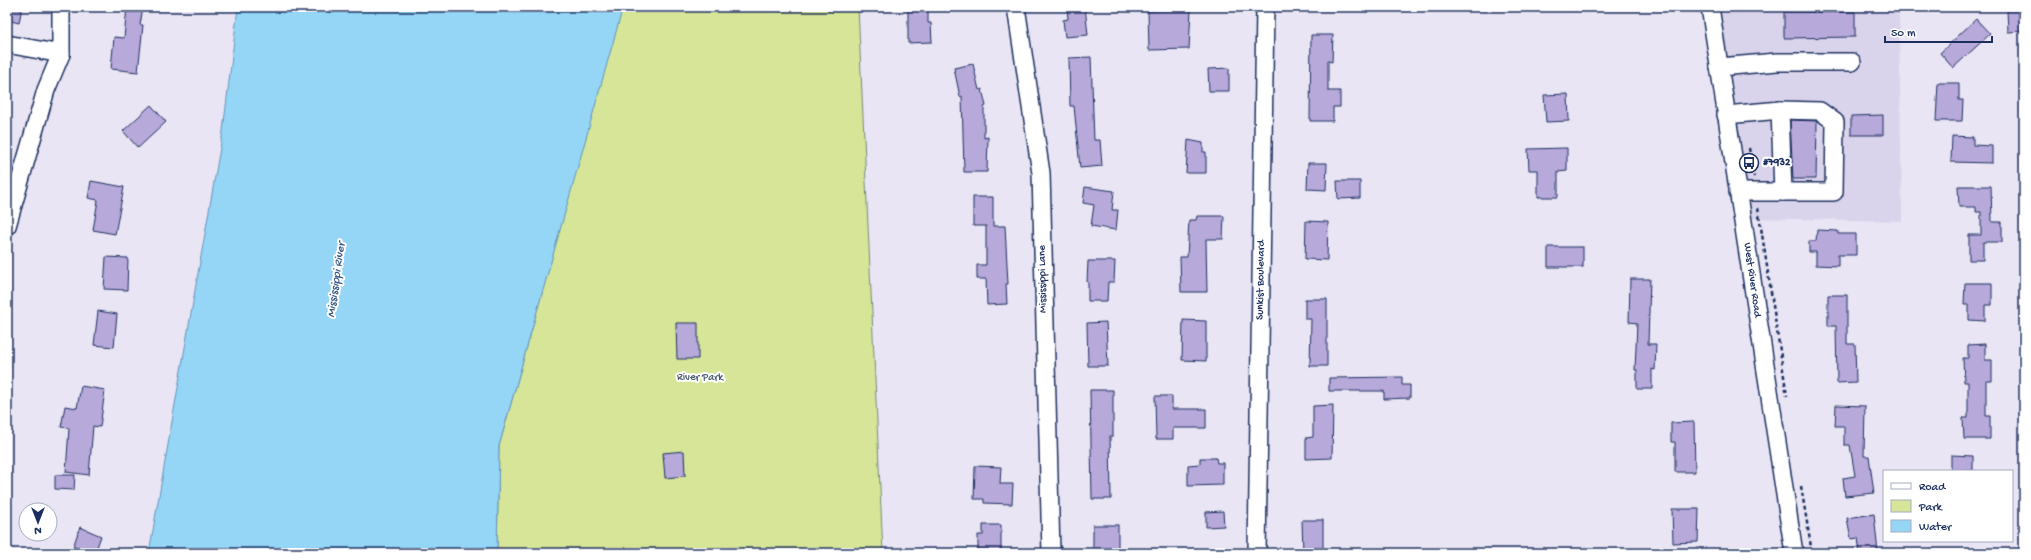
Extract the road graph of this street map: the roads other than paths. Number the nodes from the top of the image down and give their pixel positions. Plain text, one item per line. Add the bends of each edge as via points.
1 (61, 7) edge
2 (1016, 7) edge
3 (1265, 7) edge
4 (1710, 7) edge
5 (7, 44) edge
6 (61, 54) junction
7 (1852, 62) dead end
8 (1719, 68) junction
9 (1780, 110) junction
10 (1726, 116) junction
11 (1738, 192) junction
12 (1782, 192) junction
13 (7, 226) edge
14 (1051, 553) edge
15 (1257, 553) edge
16 (1794, 553) edge

1 - 6 street
2 - 14 street, Mississippi Lane via 1041,173
3 - 15 street, Sunkist Boulevard
4 - 8 street, West River Road
5 - 6 street
6 - 13 street via 46,90
7 - 8 street via 1777,62
8 - 10 street, West River Road
9 - 10 street
9 - 12 street
9 - 12 street via 1820,111 1835,122 1834,192
10 - 11 street, West River Road
11 - 12 street
11 - 16 street, West River Road

